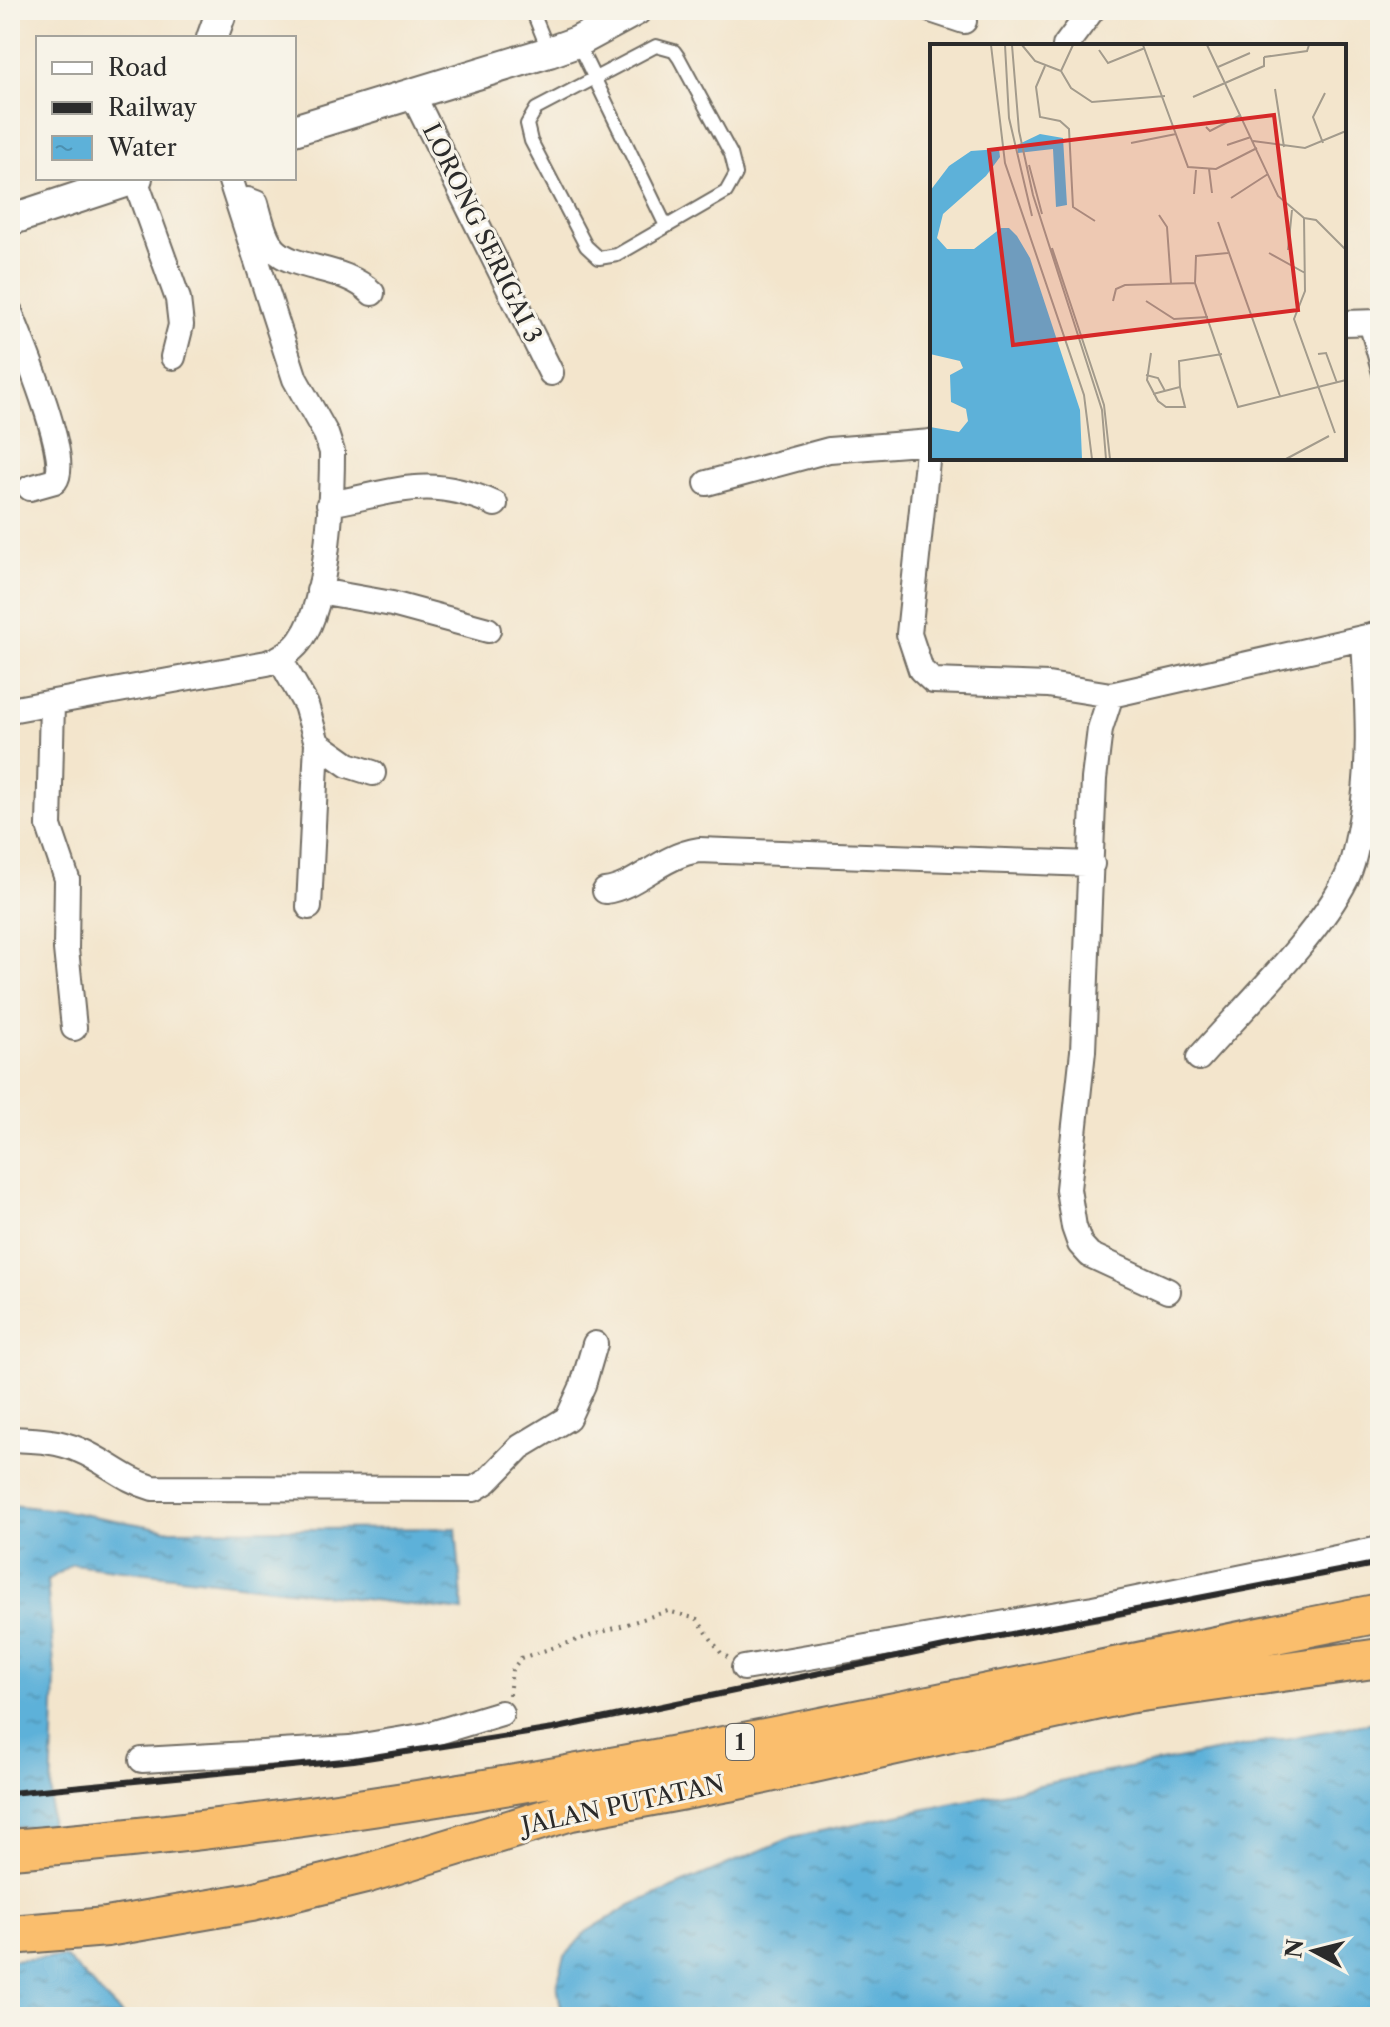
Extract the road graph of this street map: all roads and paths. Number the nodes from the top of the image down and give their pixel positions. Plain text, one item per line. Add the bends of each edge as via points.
1 (222, 10) edge
2 (532, 10) edge
3 (636, 10) edge
4 (931, 10) edge
5 (1092, 10) edge
6 (964, 21) dead end
7 (213, 36) edge
8 (1066, 44) edge
9 (563, 47) junction
10 (595, 78) junction
11 (412, 93) junction
12 (296, 129) edge
13 (130, 180) edge
14 (137, 180) edge
15 (234, 190) edge
16 (10, 220) edge
17 (666, 226) junction
18 (266, 256) junction
19 (372, 293) dead end
20 (10, 312) edge
21 (1363, 323) edge
22 (173, 357) dead end
23 (551, 373) dead end
24 (1380, 377) edge
25 (930, 442) edge
26 (707, 483) dead end
27 (30, 488) dead end
28 (329, 504) junction
29 (495, 504) dead end
30 (319, 591) junction
31 (488, 630) dead end
32 (1372, 636) edge
33 (280, 659) junction
34 (1111, 695) junction
35 (52, 704) junction
36 (10, 710) edge
37 (317, 743) junction
38 (373, 773) dead end
39 (1092, 864) junction
40 (605, 891) dead end
41 (309, 907) dead end
42 (74, 1028) dead end
43 (1199, 1058) dead end
44 (1168, 1291) dead end
45 (595, 1344) dead end
46 (10, 1439) edge
47 (1380, 1549) edge
48 (1380, 1613) edge
49 (1380, 1658) edge
50 (744, 1668) joint
51 (1042, 1679) junction
52 (1127, 1694) junction
53 (501, 1713) joint
54 (690, 1752) junction
55 (142, 1760) dead end
56 (733, 1781) junction
57 (10, 1849) edge
58 (10, 1935) edge

1 - 7 street
2 - 9 lane
3 - 9 street
4 - 6 street
5 - 8 street
9 - 10 lane
9 - 11 street
10 - 17 lane
10 - 17 lane via 530,114 531,141 593,255 617,255
10 - 17 lane via 647,49 665,46 674,51 731,154 733,185
11 - 12 street
11 - 23 street, LORONG SERIGAI 3
13 - 16 street
14 - 22 street via 178,299 181,325
15 - 18 street
18 - 19 street via 354,277
18 - 28 street via 295,379 332,452
20 - 27 street via 60,466 55,481
21 - 24 lane
25 - 26 street via 829,450
25 - 34 street via 909,634 921,670 933,681 1048,685
28 - 29 street via 431,486 454,488
28 - 30 street
30 - 31 street
30 - 33 street via 303,638
32 - 34 street
32 - 43 street via 1368,776 1345,881 1309,931
33 - 35 street
33 - 37 street via 306,705
34 - 39 street via 1100,729 1094,779
35 - 36 street
35 - 42 street via 49,826 67,879 66,949
37 - 38 street via 348,765
37 - 41 street
39 - 40 street via 699,850 679,853 621,889
39 - 44 street via 1082,1061 1067,1170 1069,1206 1080,1244 1090,1255
45 - 46 street via 568,1418 520,1447 474,1489 153,1488 133,1483 81,1450 57,1442
47 - 50 street via 1087,1609
48 - 51 highway, JALAN PUTATAN / 1
49 - 52 highway, JALAN PUTATAN / 1
50 - 53 path via 721,1653 697,1619 668,1611 521,1658 512,1670
51 - 52 highway via 1049,1689 1059,1691
51 - 54 highway, JALAN PUTATAN / 1
52 - 56 highway, JALAN PUTATAN / 1
53 - 55 street via 428,1735 350,1748
54 - 56 highway via 716,1757
54 - 57 highway, JALAN PUTATAN / 1 via 375,1807
56 - 58 highway, JALAN PUTATAN / 1 via 571,1811 306,1890 107,1927

